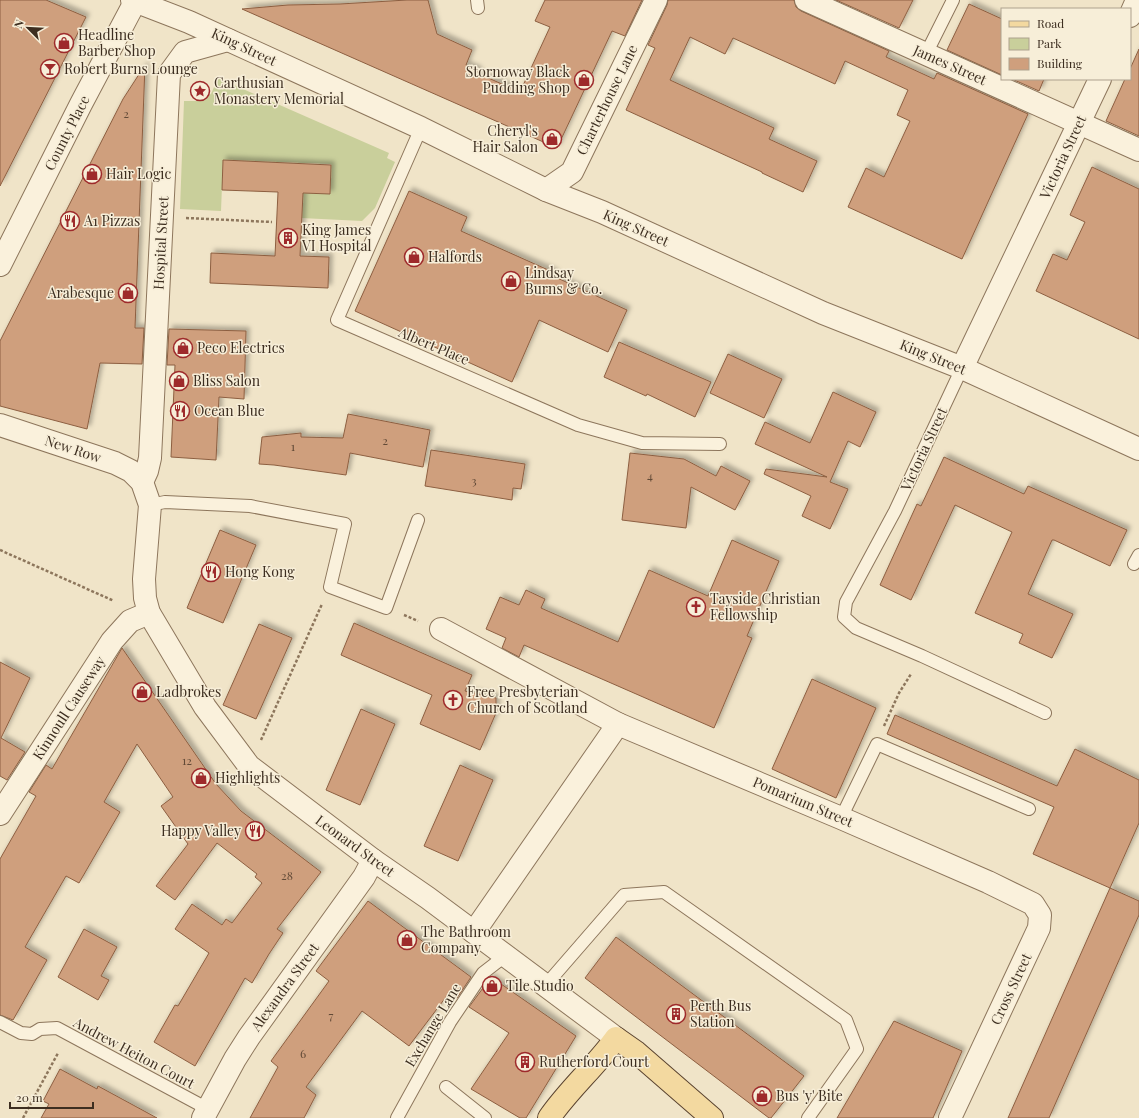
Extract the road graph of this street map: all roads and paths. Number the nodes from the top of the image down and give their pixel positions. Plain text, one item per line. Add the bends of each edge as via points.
1 (135, 0) edge
2 (656, 0) edge
3 (806, 0) edge
4 (953, 0) edge
5 (1137, 0) edge
6 (1131, 14) edge
7 (228, 40) junction
8 (926, 54) junction
9 (1100, 80) edge
10 (1079, 123) junction
11 (421, 128) junction
12 (1139, 150) edge
13 (546, 190) junction
14 (162, 217) junction
15 (272, 222) dead end
16 (0, 265) edge
17 (962, 368) junction
18 (0, 425) edge
19 (720, 444) dead end
20 (1139, 449) edge
21 (142, 482) junction
22 (150, 505) junction
23 (418, 520) dead end
24 (0, 550) edge
25 (330, 587) junction
26 (386, 608) junction
27 (149, 614) junction
28 (441, 629) joint
29 (899, 693) dead end
30 (1044, 712) dead end
31 (618, 724) junction
32 (883, 728) dead end
33 (249, 766) junction
34 (1029, 809) dead end
35 (0, 814) edge
36 (841, 818) junction
37 (373, 860) junction
38 (988, 882) joint
39 (474, 932) junction
40 (505, 956) junction
41 (545, 986) junction
42 (0, 1022) edge
43 (68, 1034) junction
44 (616, 1038) junction
45 (446, 1087) dead end
46 (205, 1114) edge
47 (23, 1118) edge
48 (398, 1118) edge
49 (485, 1118) edge
50 (549, 1118) edge
51 (712, 1118) edge
52 (808, 1118) edge
53 (950, 1118) edge

1 - 7 street, King Street
1 - 16 street, County Place
2 - 13 street, Charterhouse Lane via 572,172
3 - 8 street, James Street
4 - 8 lane
5 - 6 street
7 - 11 street, King Street
7 - 14 street, Hospital Street via 185,52 169,74
8 - 10 street, James Street
9 - 10 street, Victoria Street
10 - 12 street, James Street
10 - 17 street, Victoria Street
11 - 13 street, King Street
11 - 19 lane, Albert Place via 337,320 578,425 642,443
13 - 17 street, King Street via 602,212 824,313
14 - 15 path
14 - 21 street, Hospital Street via 150,458
17 - 20 street, King Street
17 - 30 lane, Victoria Street via 895,511 846,602 844,617 856,628
18 - 21 street, New Row via 115,463 131,471
21 - 22 street, Leonard Street
22 - 25 lane via 165,502 250,506 345,524
22 - 27 street, Leonard Street via 144,579
23 - 26 lane
24 - 27 path via 109,600
25 - 26 lane
25 - 33 path
26 - 28 path
27 - 33 street, Leonard Street via 204,707
27 - 35 street, Kinnoull Causeway via 130,621 112,641
28 - 31 street, Pomarium Street
29 - 32 path
31 - 36 street, Pomarium Street
31 - 39 street
33 - 37 street, Leonard Street
34 - 36 lane via 877,744
36 - 38 street, Pomarium Street
37 - 39 street, Leonard Street
37 - 46 street, Alexandra Street via 249,1037
38 - 53 street, Cross Street via 1033,904 1040,915 1039,928
39 - 40 street, Leonard Street
40 - 41 street, Leonard Street
40 - 48 lane, Exchange Lane via 478,979 450,1022
41 - 44 street, Leonard Street
41 - 52 lane via 624,896 664,892 846,1020 856,1049
42 - 43 lane, Andrew Heiton Court via 21,1034 56,1028
43 - 46 lane, Andrew Heiton Court
43 - 47 path
44 - 50 main road
44 - 51 main road, Leonard Street via 636,1052
45 - 49 lane

